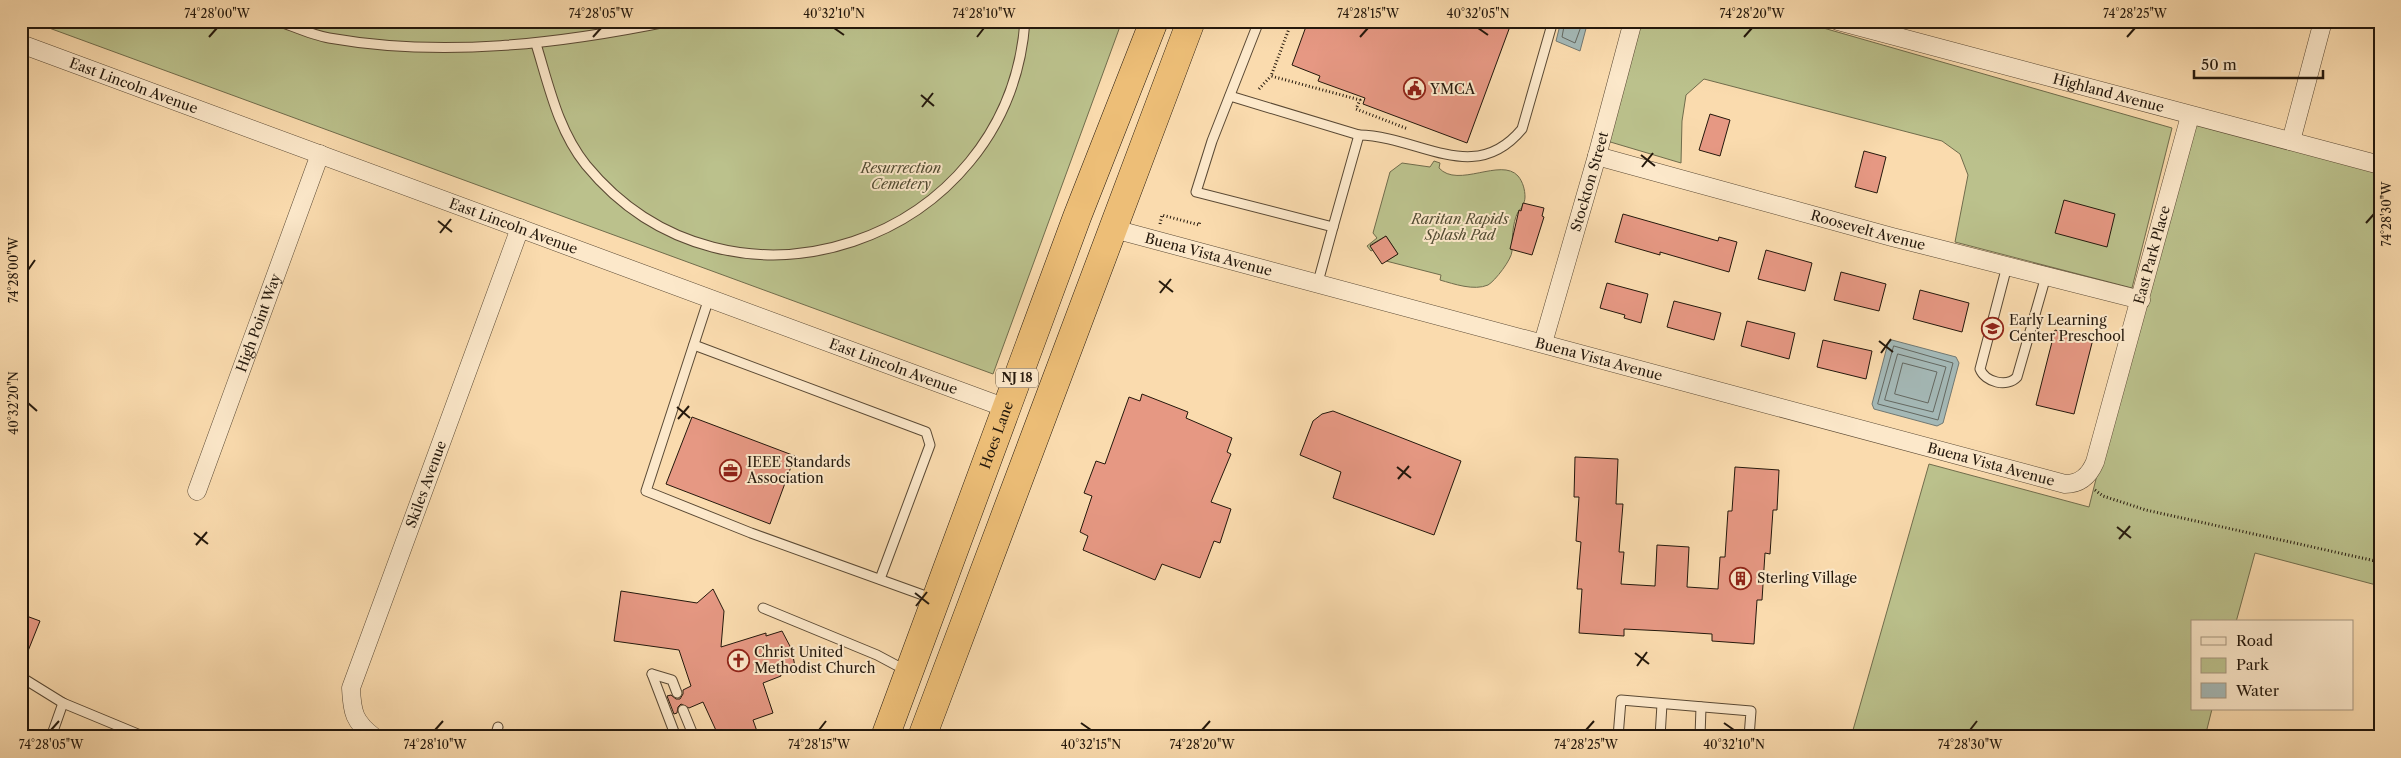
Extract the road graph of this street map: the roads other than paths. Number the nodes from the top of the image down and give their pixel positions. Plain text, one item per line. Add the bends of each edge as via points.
1 (278, 21) edge
2 (671, 21) edge
3 (1025, 21) edge
4 (1154, 21) edge
5 (1191, 21) edge
6 (1259, 21) edge
7 (1553, 21) edge
8 (1632, 21) edge
9 (1838, 21) edge
10 (2323, 21) edge
11 (21, 44) edge
12 (536, 44) junction
13 (1230, 96) junction
14 (2190, 116) junction
15 (1359, 135) junction
16 (2292, 141) junction
17 (320, 154) junction
18 (1597, 156) junction
19 (2380, 165) edge
20 (1333, 227) junction
21 (520, 228) junction
22 (1114, 229) junction
23 (2008, 266) junction
24 (2046, 276) junction
25 (1318, 282) junction
26 (710, 298) junction
27 (2141, 300) junction
28 (1543, 343) junction
29 (694, 345) junction
30 (1006, 408) junction
31 (2084, 479) joint
32 (197, 491) dead end
33 (880, 579) junction
34 (936, 600) junction
35 (763, 608) dead end
36 (910, 672) junction
37 (21, 677) edge
38 (677, 692) dead end
39 (63, 703) junction
40 (1662, 704) junction
41 (1701, 707) junction
42 (684, 710) dead end
43 (498, 727) dead end
44 (51, 737) edge
45 (145, 737) edge
46 (374, 737) edge
47 (495, 737) edge
48 (676, 737) edge
49 (694, 737) edge
50 (885, 737) edge
51 (922, 737) edge
52 (1618, 737) edge
53 (1660, 737) edge
54 (1700, 737) edge
55 (1749, 737) edge

1 - 12 lane via 327,38 396,45 470,48
2 - 12 lane via 606,35
3 - 12 lane via 1021,52 1004,108 981,148 955,178 924,205 882,230 844,245 790,254 742,253 698,243 652,222 619,196 585,164 561,124
4 - 30 highway, Hoes Lane / NJ 18
5 - 22 highway, NJ 18
6 - 13 lane
7 - 15 lane via 1522,129 1497,152 1475,158 1450,155 1380,136
8 - 18 street, Stockton Street
9 - 14 street, Highland Avenue
10 - 16 street
11 - 17 street, East Lincoln Avenue
13 - 15 lane
13 - 20 lane via 1196,192
14 - 16 street, Highland Avenue
14 - 27 street, East Park Place
15 - 20 lane
16 - 19 street, Highland Avenue
17 - 21 street, East Lincoln Avenue
17 - 32 street, High Point Way
18 - 23 street, Roosevelt Avenue
18 - 28 street, Stockton Street
20 - 25 lane
21 - 26 street, East Lincoln Avenue
21 - 46 street, Skiles Avenue via 351,688 352,708 359,726
22 - 25 street, Buena Vista Avenue
22 - 51 highway, NJ 18
23 - 24 street, Roosevelt Avenue
23 - 24 lane via 1980,369 1992,381 2007,383 2017,377
24 - 27 street, Roosevelt Avenue
25 - 28 street, Buena Vista Avenue
26 - 29 lane
26 - 30 street, East Lincoln Avenue
27 - 31 street, East Park Place via 2095,462
28 - 31 street, Buena Vista Avenue via 2065,484
29 - 33 lane via 646,491
29 - 33 lane via 926,432 930,445
30 - 34 highway, Hoes Lane / NJ 18
33 - 34 lane
34 - 36 highway, Hoes Lane / NJ 18
35 - 36 lane
36 - 50 highway, Hoes Lane / NJ 18
37 - 39 lane
38 - 48 lane via 672,680 652,674
39 - 44 lane
39 - 45 lane
40 - 41 lane
40 - 52 lane via 1621,700
40 - 53 lane
41 - 54 lane
41 - 55 lane via 1750,711
42 - 49 lane
43 - 47 lane

